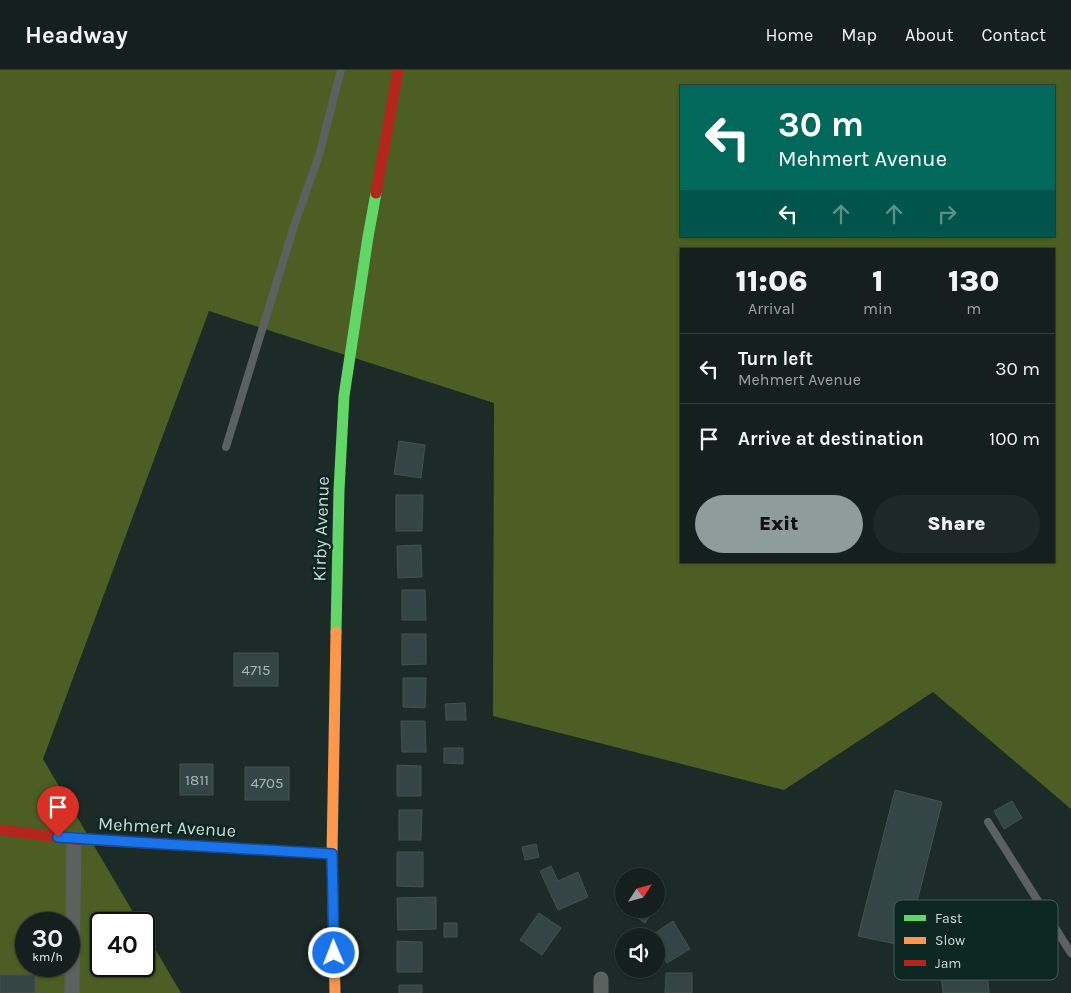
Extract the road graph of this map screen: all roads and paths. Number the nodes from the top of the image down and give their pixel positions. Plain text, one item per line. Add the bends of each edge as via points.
1 (341, 70) edge
2 (398, 70) edge
3 (226, 447) dead end
4 (988, 822) dead end
5 (0, 830) edge
6 (74, 839) junction
7 (332, 854) junction
8 (1037, 900) edge
9 (1058, 932) edge
10 (1071, 953) edge
11 (72, 993) edge
12 (335, 993) edge

1 - 3 lane via 319,155
2 - 7 street, Kirby Avenue via 344,396 338,490
4 - 8 lane
5 - 6 street, Mehmert Avenue
6 - 7 street, Mehmert Avenue
6 - 11 street
7 - 12 street, Kirby Avenue
9 - 10 lane

